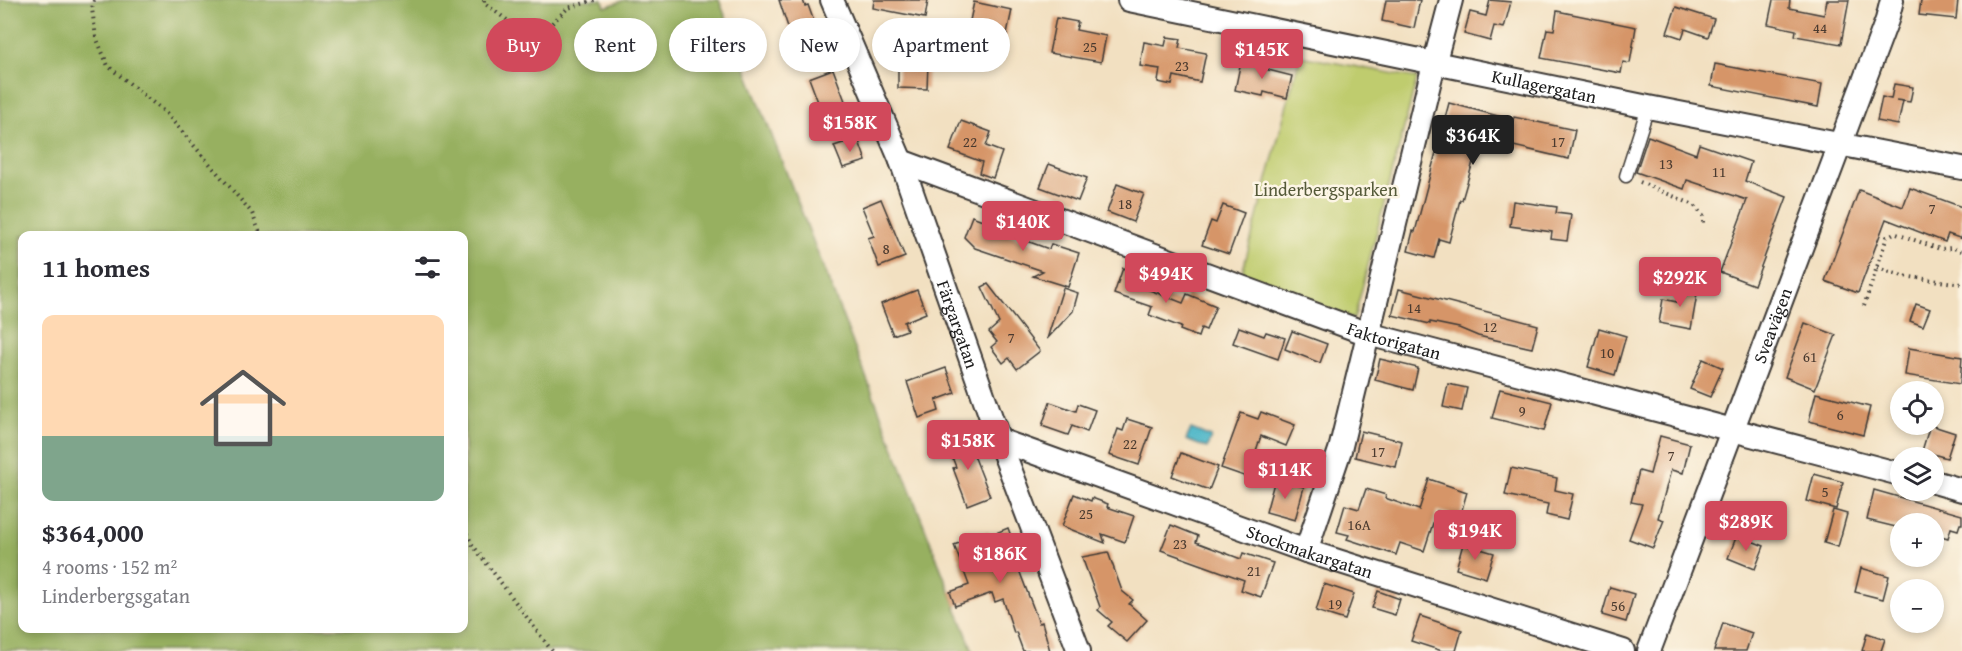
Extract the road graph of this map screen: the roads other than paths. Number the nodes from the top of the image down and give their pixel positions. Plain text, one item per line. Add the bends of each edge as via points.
1 (832, 0) edge
2 (1129, 0) edge
3 (1451, 0) edge
4 (1892, 0) edge
5 (1434, 62) junction
6 (1648, 106) junction
7 (1841, 144) junction
8 (901, 161) junction
9 (1962, 168) edge
10 (1626, 176) road end
11 (1368, 334) junction
12 (1733, 429) junction
13 (999, 440) junction
14 (1890, 471) edge
15 (1944, 485) edge
16 (1962, 490) edge
17 (1306, 551) junction
18 (1079, 651) edge
19 (1623, 651) edge
20 (1649, 651) edge

1 - 8 street, Färgargatan
2 - 5 street, Kullagergatan
3 - 5 street
4 - 7 street, Sveavägen
5 - 6 street, Kullagergatan
5 - 11 street
6 - 7 street, Kullagergatan
6 - 10 lane
7 - 9 street, Kullagergatan
7 - 12 street, Sveavägen
8 - 11 street, Faktorigatan
8 - 13 street, Färgargatan
11 - 12 street, Faktorigatan
11 - 17 street via 1340,450
12 - 14 street, Faktorigatan
12 - 20 street, Sveavägen
13 - 17 street, Stockmakargatan
13 - 18 street, Färgargatan
15 - 16 street
17 - 19 street, Stockmakargatan

